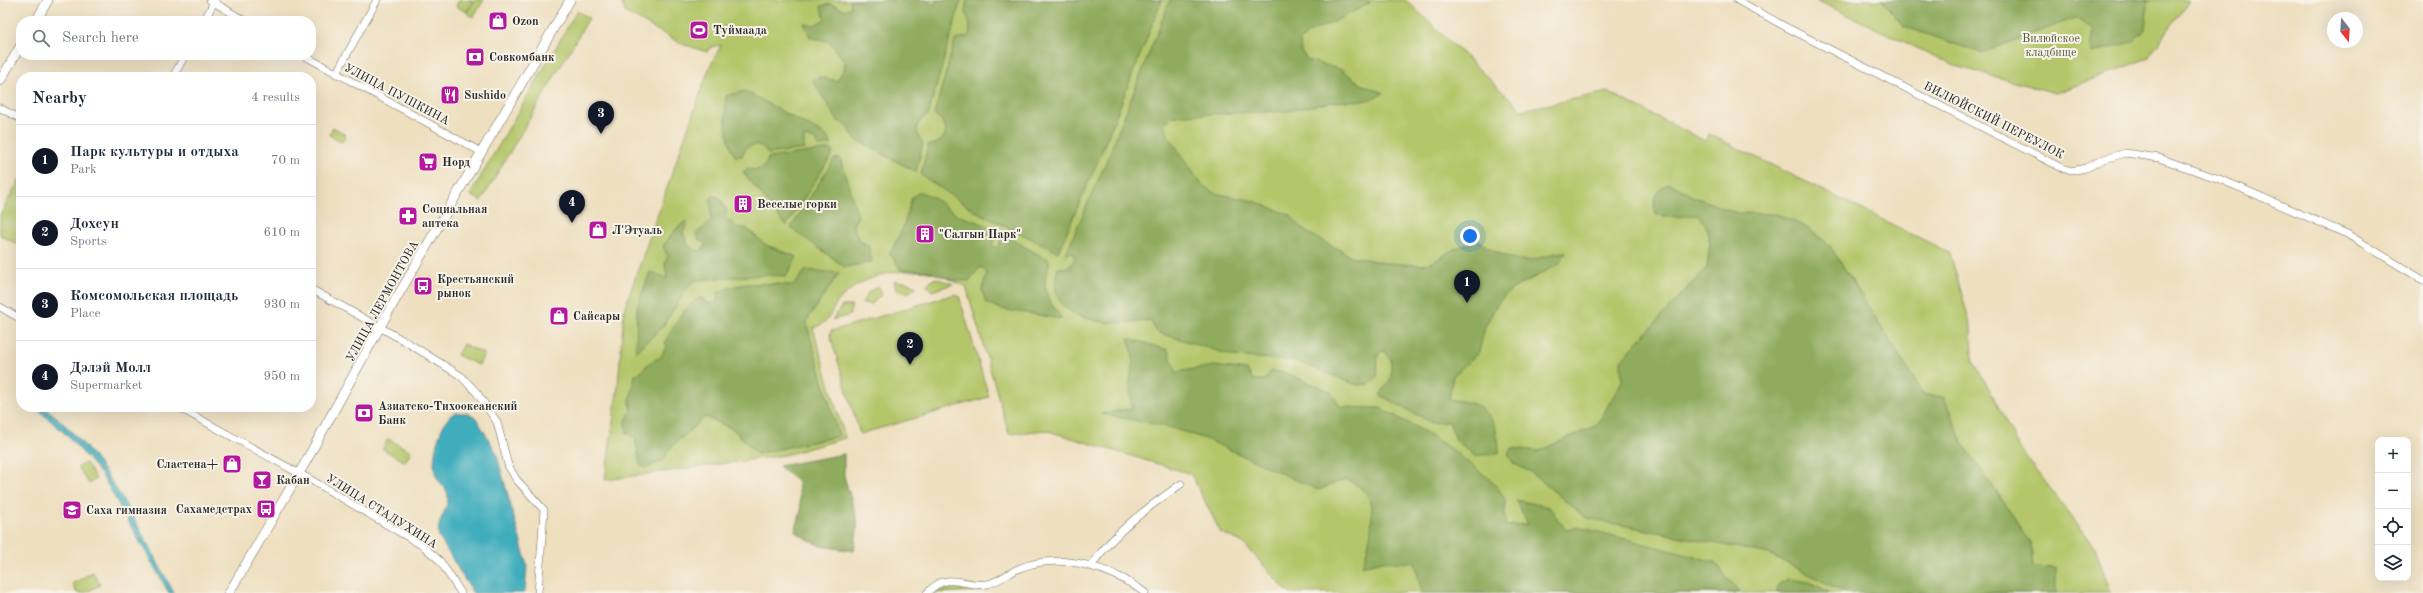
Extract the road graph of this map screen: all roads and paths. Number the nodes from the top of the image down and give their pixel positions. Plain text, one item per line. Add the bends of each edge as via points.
1 (48, 0) edge
2 (377, 0) edge
3 (570, 0) edge
4 (1737, 0) edge
5 (213, 1) edge
6 (39, 16) edge
7 (206, 16) edge
8 (237, 16) edge
9 (16, 54) edge
10 (182, 60) edge
11 (312, 60) edge
12 (176, 72) edge
13 (336, 74) junction
14 (0, 81) edge
15 (0, 108) edge
16 (16, 116) edge
17 (481, 152) junction
18 (2423, 280) edge
19 (316, 292) edge
20 (0, 307) edge
21 (16, 316) edge
22 (380, 326) junction
23 (187, 412) edge
24 (299, 473) junction
25 (1181, 484) dead end
26 (1091, 566) junction
27 (229, 593) edge
28 (461, 593) edge
29 (538, 593) edge
30 (927, 593) edge
31 (1145, 593) edge

1 - 6 main road
2 - 13 street
3 - 17 main road, УЛИЦА ЛЕРМОНТОВА
4 - 18 street, ВИЛЮЙСКИЙ ПЕРЕУЛОК via 2060,167 2071,171 2086,168 2104,159 2126,153 2159,158 2222,180 2347,234
5 - 7 street
5 - 8 street
9 - 14 main road
10 - 12 street
11 - 13 street, УЛИЦА ПУШКИНА
13 - 17 street, УЛИЦА ПУШКИНА
15 - 16 street
17 - 22 main road, УЛИЦА ЛЕРМОНТОВА
19 - 22 street
20 - 21 street
22 - 24 main road, УЛИЦА ЛЕРМОНТОВА
22 - 29 street via 461,376 477,393 497,422 508,465 516,479 544,510
23 - 24 street, УЛИЦА СТАДУХИНА
24 - 27 main road, УЛИЦА ЛЕРМОНТОВА
24 - 28 street, УЛИЦА СТАДУХИНА via 423,546 440,561
25 - 26 street via 1125,527 1105,546
26 - 30 street via 1047,561 1021,568 987,584 946,581
26 - 31 street via 1126,580

